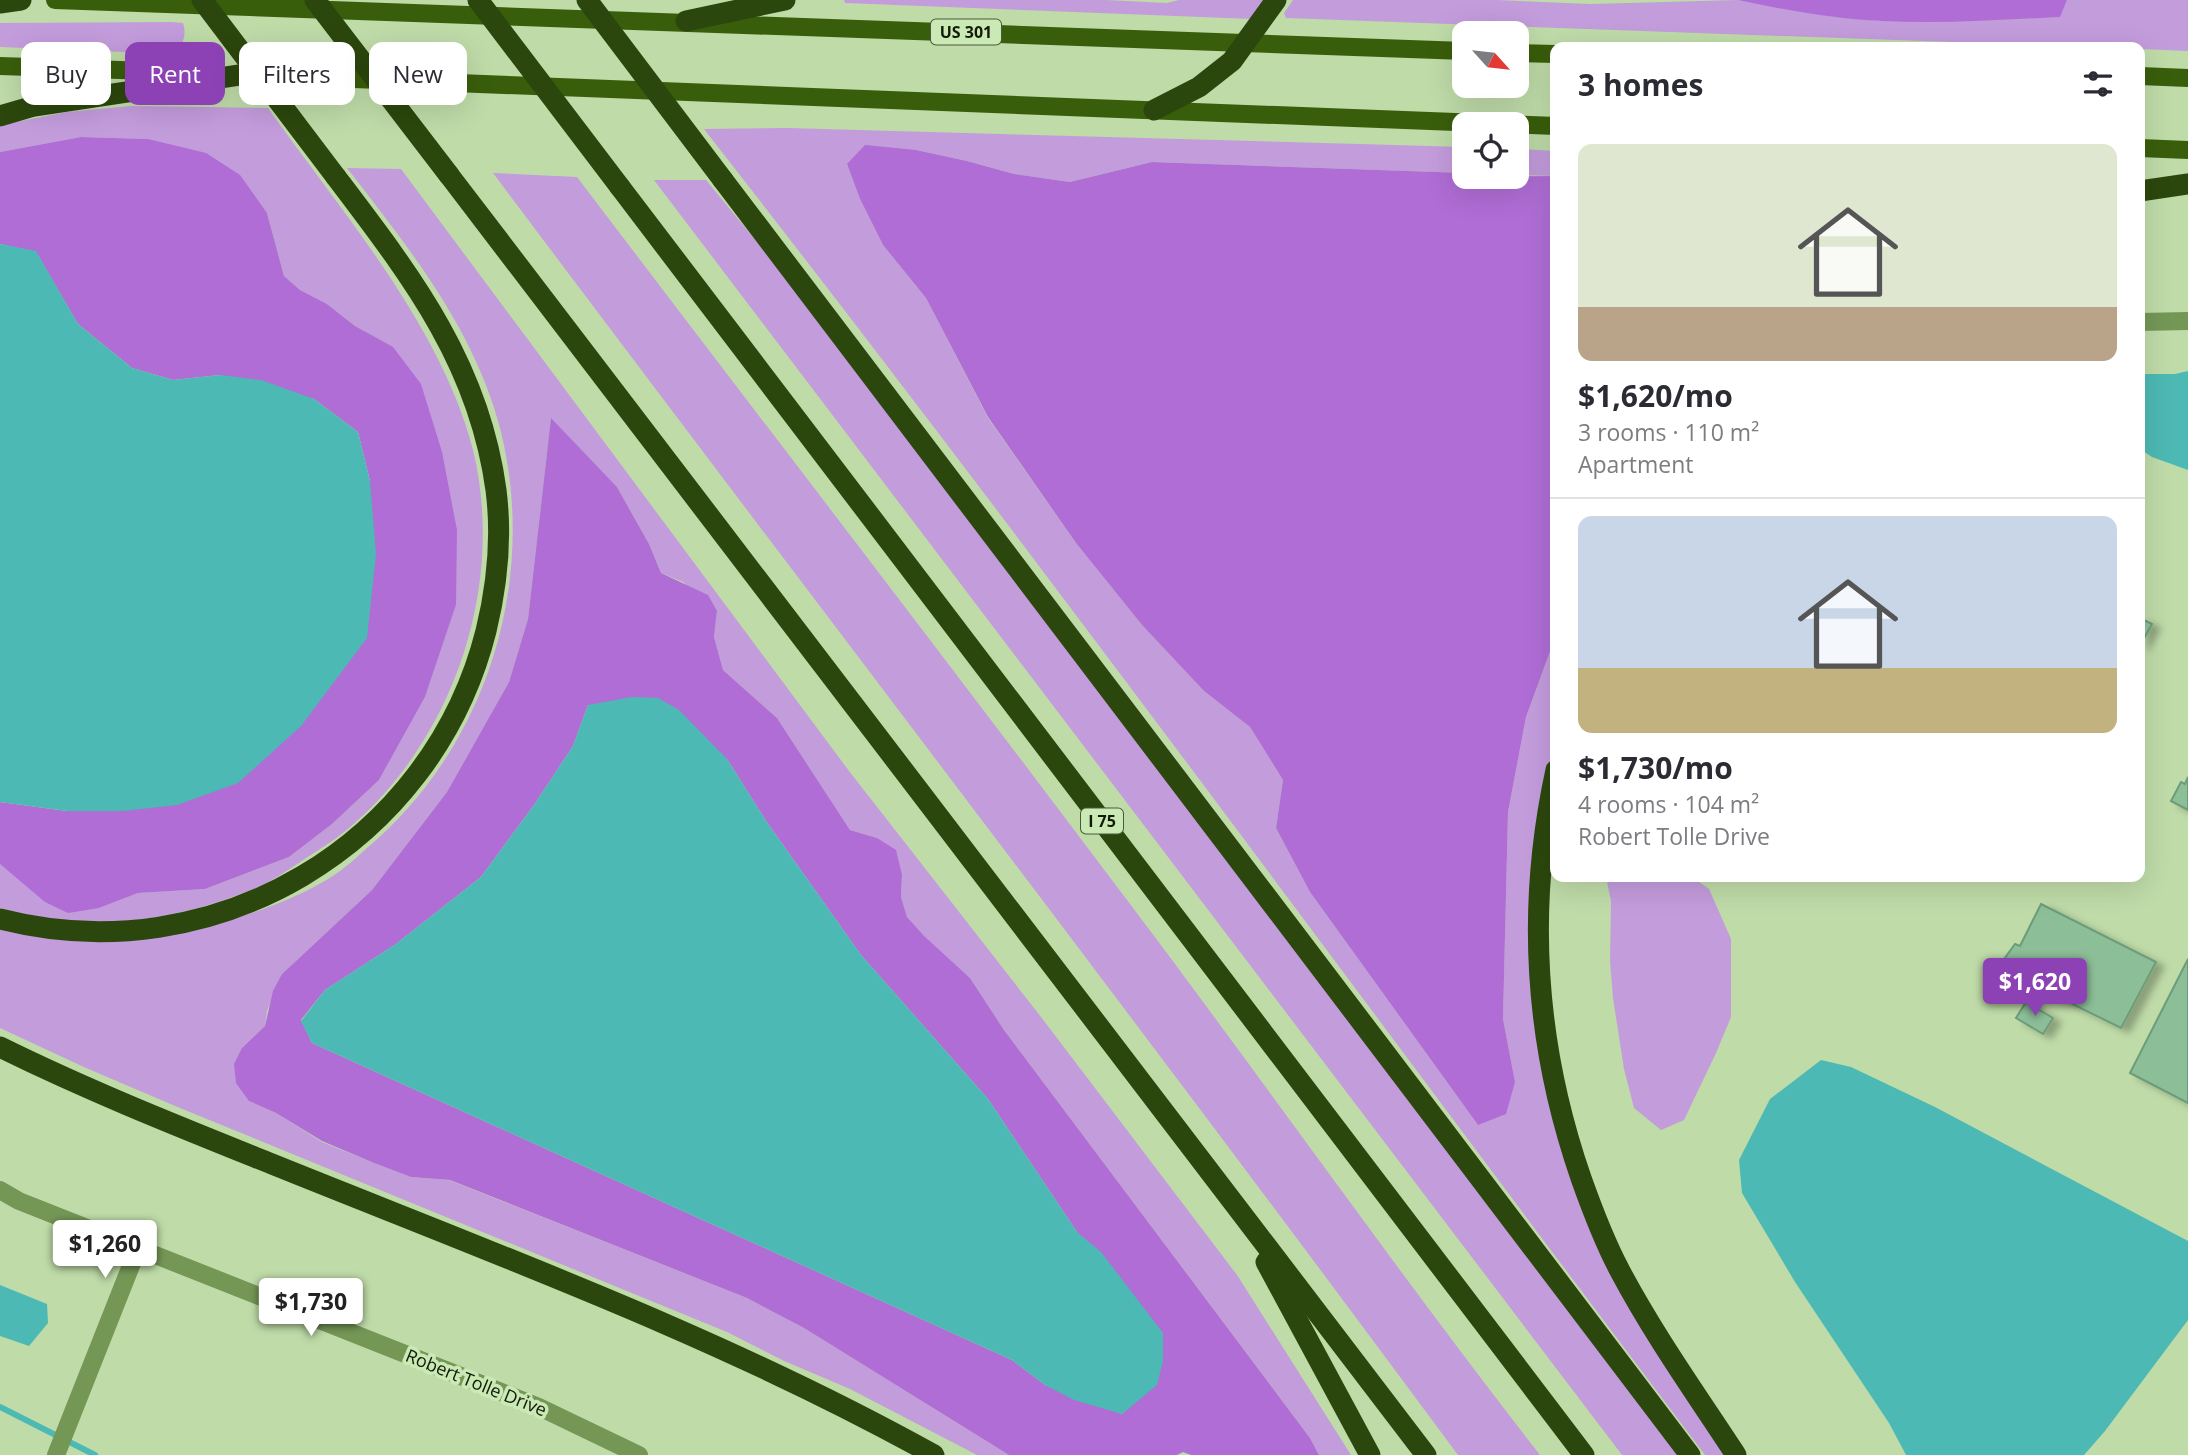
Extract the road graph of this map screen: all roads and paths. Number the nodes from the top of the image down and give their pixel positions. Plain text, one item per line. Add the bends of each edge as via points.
1 (21, 0) edge
2 (55, 0) edge
3 (202, 0) edge
4 (315, 0) edge
5 (478, 0) edge
6 (587, 0) edge
7 (785, 0) edge
8 (1276, 0) edge
9 (0, 2) edge
10 (686, 21) junction
11 (1246, 43) junction
12 (1452, 51) edge
13 (1530, 53) edge
14 (1550, 54) edge
15 (0, 66) edge
16 (239, 75) edge
17 (239, 76) edge
18 (2145, 76) edge
19 (2188, 78) edge
20 (355, 79) edge
21 (1153, 110) junction
22 (0, 116) edge
23 (1550, 125) edge
24 (2145, 148) edge
25 (2188, 150) edge
26 (2188, 184) edge
27 (2145, 190) edge
28 (2188, 321) edge
29 (2145, 322) edge
30 (1550, 804) edge
31 (0, 919) edge
32 (0, 1047) edge
33 (0, 1190) edge
34 (1235, 1205) junction
35 (138, 1248) junction
36 (56, 1455) edge
37 (639, 1455) edge
38 (934, 1455) edge
39 (1370, 1455) edge
40 (1426, 1455) edge
41 (1584, 1455) edge
42 (1690, 1455) edge
43 (1735, 1455) edge

1 - 9 highway
2 - 10 main road, US 301
3 - 31 highway, bridge via 390,250 453,349 488,444 496,492 496,580 479,657 452,721 401,794 337,855 261,898 164,927 63,931
4 - 34 highway, bridge
5 - 41 highway, I 75, bridge
6 - 42 highway, bridge
7 - 10 highway
8 - 11 highway
10 - 11 main road, US 301
11 - 12 main road, US 301
11 - 21 highway via 1216,75
13 - 14 main road
15 - 16 main road
17 - 22 highway via 34,106
18 - 19 main road
20 - 21 main road
21 - 23 main road
24 - 25 main road
26 - 27 highway
28 - 29 street
30 - 43 highway via 1542,850 1538,944 1545,1037 1556,1097 1593,1214 1618,1268
32 - 38 highway via 123,1104 675,1328
33 - 35 street, Robert Tolle Drive
34 - 39 highway
34 - 40 highway
35 - 36 street
35 - 37 street, Robert Tolle Drive via 539,1408

